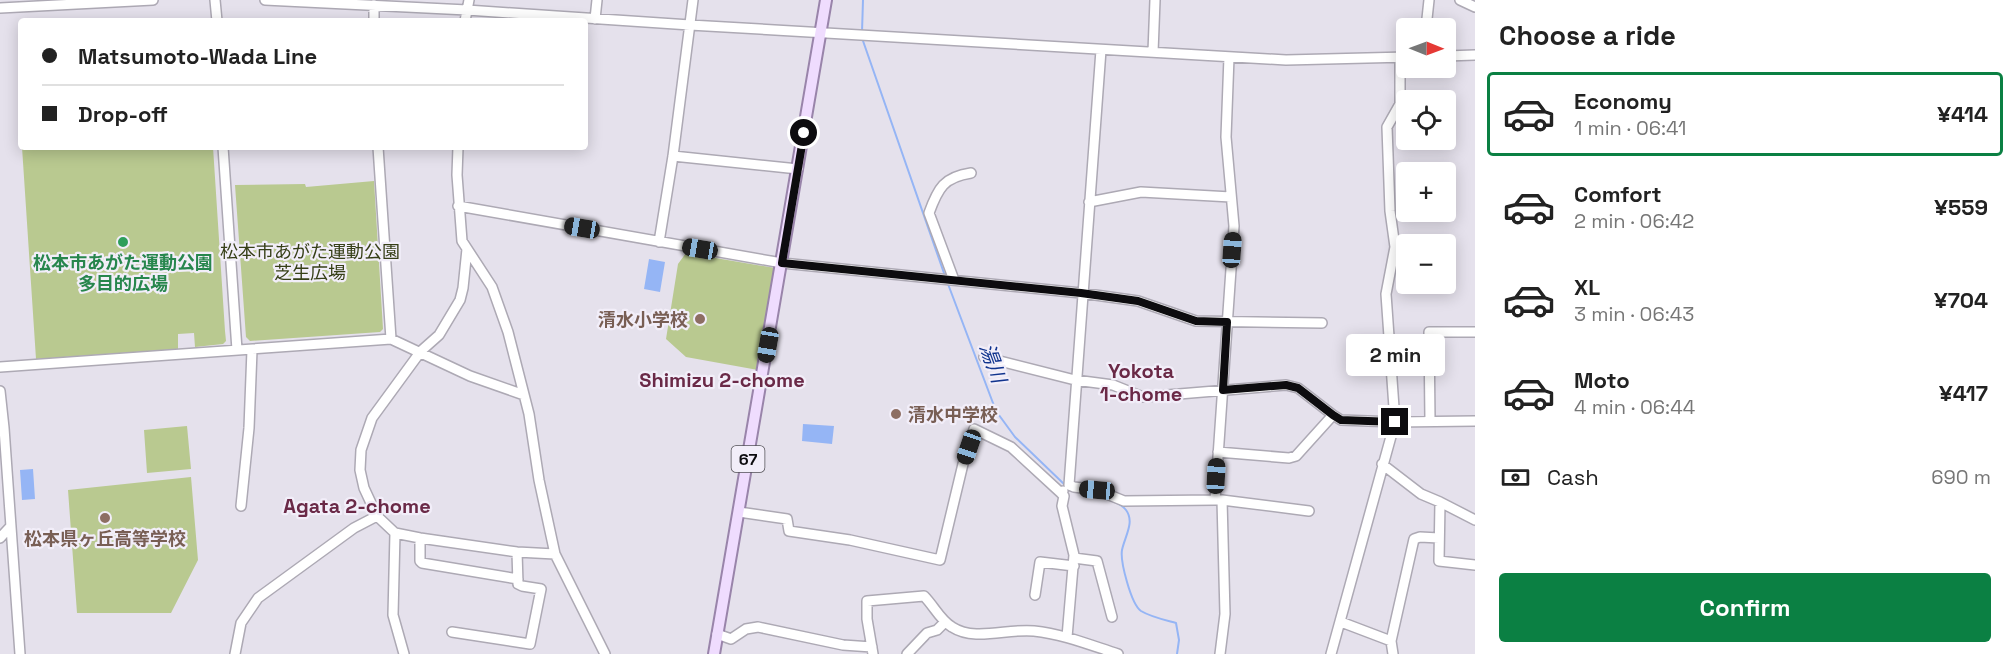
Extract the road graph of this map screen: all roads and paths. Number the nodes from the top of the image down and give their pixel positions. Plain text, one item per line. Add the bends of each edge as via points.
1 (153, 0) edge
2 (215, 0) edge
3 (265, 0) edge
4 (597, 0) edge
5 (693, 0) edge
6 (826, 0) edge
7 (1155, 0) edge
8 (1429, 0) edge
9 (1460, 0) edge
10 (360, 2) edge
11 (374, 5) junction
12 (468, 5) edge
13 (0, 8) edge
14 (1475, 8) edge
15 (216, 18) edge
16 (374, 18) edge
17 (585, 18) edge
18 (588, 18) edge
19 (1427, 18) edge
20 (594, 19) junction
21 (690, 25) junction
22 (821, 32) junction
23 (1101, 50) junction
24 (1153, 52) junction
25 (1475, 55) edge
26 (1456, 56) edge
27 (1229, 57) junction
28 (1396, 57) edge
29 (1402, 78) edge
30 (223, 150) edge
31 (378, 150) edge
32 (458, 150) edge
33 (673, 156) junction
34 (798, 169) junction
35 (971, 173) dead end
36 (1231, 196) junction
37 (1089, 202) junction
38 (458, 207) junction
39 (659, 242) junction
40 (466, 249) junction
41 (782, 263) junction
42 (949, 280) junction
43 (1081, 293) junction
44 (1227, 322) junction
45 (1322, 323) dead end
46 (1475, 332) edge
47 (391, 339) junction
48 (237, 350) junction
49 (252, 350) junction
50 (421, 351) junction
51 (984, 357) dead end
52 (0, 367) edge
53 (1075, 380) junction
54 (1223, 390) junction
55 (0, 391) edge
56 (524, 395) junction
57 (1333, 415) junction
58 (1430, 421) junction
59 (1395, 422) junction
60 (1475, 422) edge
61 (1218, 452) junction
62 (1382, 464) junction
63 (1065, 488) junction
64 (1218, 500) junction
65 (1440, 502) junction
66 (241, 506) dead end
67 (739, 512) junction
68 (1310, 512) dead end
69 (377, 516) junction
70 (1475, 520) edge
71 (11, 526) junction
72 (395, 532) junction
73 (0, 538) edge
74 (420, 538) junction
75 (1438, 538) junction
76 (517, 552) junction
77 (555, 555) junction
78 (1074, 562) junction
79 (1475, 565) edge
80 (518, 579) junction
81 (1035, 595) dead end
82 (1112, 617) dead end
83 (945, 622) junction
84 (1341, 622) junction
85 (452, 632) dead end
86 (717, 634) junction
87 (1067, 637) junction
88 (1391, 641) junction
89 (873, 650) edge
90 (20, 654) edge
91 (236, 654) edge
92 (404, 654) edge
93 (605, 654) edge
94 (714, 654) edge
95 (907, 654) edge
96 (1118, 654) edge
97 (1220, 654) edge
98 (1331, 654) edge
99 (1393, 654) edge

1 - 13 street
2 - 15 street
3 - 10 street
4 - 20 street
5 - 21 street
6 - 22 main road, 67
7 - 24 street
8 - 19 street
9 - 14 street
10 - 11 street
11 - 12 street
11 - 16 street
12 - 17 street
18 - 20 street
20 - 21 street
21 - 22 street
21 - 33 street
22 - 23 street
22 - 34 main road, 67
23 - 24 street
23 - 37 street
24 - 27 street
25 - 26 street
27 - 28 street
27 - 36 street via 1226,137
29 - 59 street via 1400,104 1387,127 1395,247 1386,294
30 - 48 street
31 - 47 street
32 - 38 street
33 - 34 street
33 - 39 street
34 - 41 main road, 67
35 - 42 street via 942,185 929,213
36 - 37 street via 1142,192
36 - 44 street via 1234,226
37 - 43 street
38 - 39 street
38 - 40 street
39 - 41 street
40 - 50 street via 460,300 439,335
40 - 56 street via 492,287
41 - 42 street
41 - 67 main road, 67
42 - 43 street
43 - 44 street via 1138,301 1196,321
43 - 53 street
44 - 45 street
44 - 54 street
46 - 58 street via 1429,332
47 - 49 street
47 - 50 street
48 - 49 street
48 - 52 street
49 - 66 street
50 - 56 street via 470,376
50 - 69 street via 372,418 361,450 364,488
51 - 53 street
53 - 54 street via 1113,385 1143,397
53 - 63 street
54 - 57 street via 1286,385 1298,388
54 - 61 street
55 - 71 street
56 - 77 street
57 - 59 street via 1341,420
57 - 61 street via 1296,456
58 - 59 street
58 - 60 street
59 - 62 street
61 - 64 street
62 - 65 street via 1421,494
62 - 84 street
63 - 64 street via 1097,490 1124,501
63 - 67 street via 1011,447 975,429 940,560 789,531 787,519
63 - 78 street via 1062,506
64 - 68 street
64 - 97 street via 1225,614
65 - 70 street
65 - 75 street
67 - 86 main road, 67
69 - 72 street
69 - 91 street via 354,528 258,598 241,623
71 - 73 street
71 - 90 street
72 - 74 street
72 - 92 street via 393,615
74 - 76 street
74 - 80 street via 422,563
75 - 79 street via 1438,561
75 - 88 street via 1414,539
76 - 77 street
76 - 80 street
77 - 93 street
78 - 81 street via 1040,562
78 - 82 street via 1097,561
78 - 87 street
80 - 85 street via 522,586 541,589 530,644
83 - 87 street via 964,632 1032,631
83 - 89 street via 924,596 867,601
83 - 95 street via 927,633
84 - 88 street
84 - 98 street
86 - 89 street via 731,639 746,629 758,627
86 - 94 main road, 67
87 - 96 street
88 - 99 street

